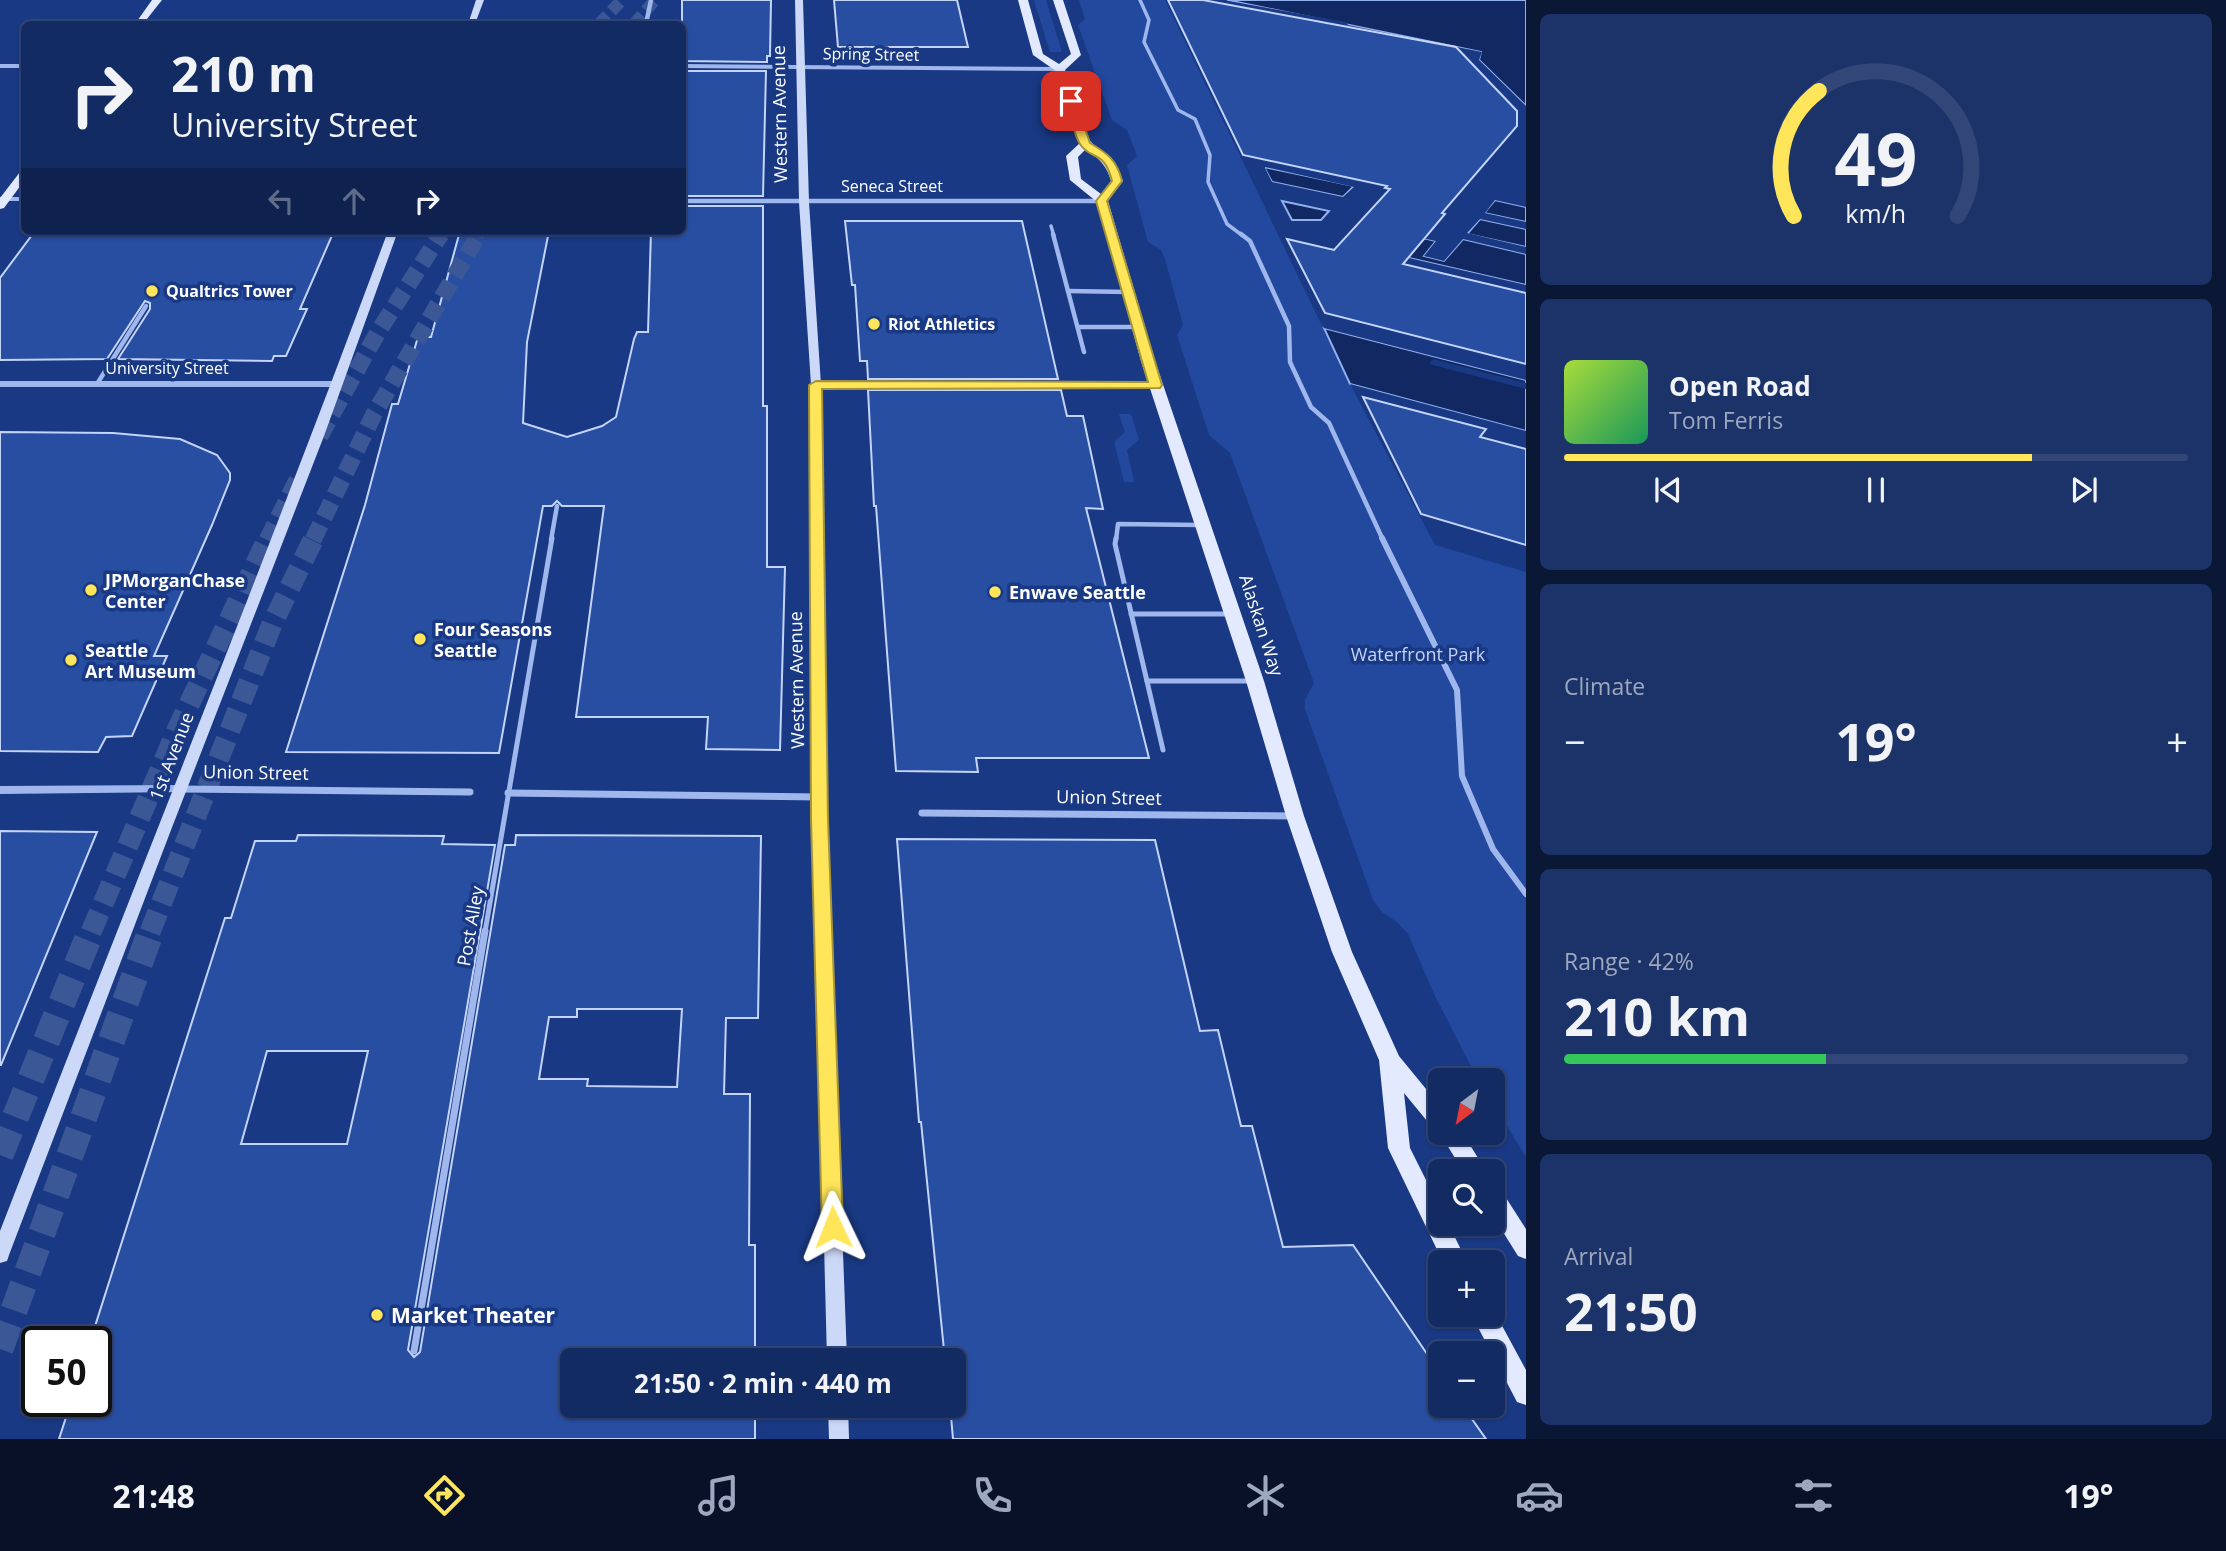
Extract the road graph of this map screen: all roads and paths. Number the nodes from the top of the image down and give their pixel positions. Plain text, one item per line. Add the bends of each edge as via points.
1 (157, 0) edge
2 (480, 0) edge
3 (651, 0) edge
4 (799, 0) edge
5 (1023, 0) edge
6 (1058, 0) edge
7 (1140, 0) edge
8 (141, 21) edge
9 (472, 21) edge
10 (647, 21) edge
11 (0, 66) edge
12 (21, 66) edge
13 (686, 66) edge
14 (802, 66) junction
15 (1060, 69) junction
16 (1086, 144) junction
17 (21, 178) edge
18 (21, 200) edge
19 (686, 201) edge
20 (1102, 201) junction
21 (2, 202) edge
22 (804, 202) junction
23 (1051, 226) dead end
24 (391, 235) edge
25 (1068, 291) junction
26 (1128, 292) junction
27 (146, 306) dead end
28 (1078, 327) junction
29 (1138, 327) junction
30 (1084, 352) dead end
31 (0, 384) edge
32 (97, 384) junction
33 (335, 384) junction
34 (816, 385) junction
35 (1156, 385) junction
36 (557, 506) dead end
37 (1204, 525) junction
38 (1132, 614) junction
39 (1233, 614) junction
40 (1147, 681) junction
41 (1255, 681) junction
42 (1163, 750) dead end
43 (179, 789) junction
44 (0, 790) edge
45 (470, 792) dead end
46 (508, 793) junction
47 (820, 797) junction
48 (922, 813) dead end
49 (1295, 816) junction
50 (1526, 894) edge
51 (1390, 1060) junction
52 (1428, 1106) edge
53 (1505, 1217) edge
54 (1526, 1249) edge
55 (1449, 1250) edge
56 (0, 1255) edge
57 (1490, 1327) edge
58 (837, 1348) edge
59 (414, 1351) dead end
60 (1526, 1394) edge
61 (838, 1418) edge
62 (839, 1439) edge

1 - 8 main road
2 - 9 main road
3 - 10 street
4 - 14 main road, Western Avenue
5 - 15 main road via 1038,55
6 - 15 main road via 1076,55
7 - 50 street via 1149,20 1144,41 1178,110 1195,119 1210,155 1208,182 1227,225 1250,242 1289,326 1290,362 1311,407 1329,423 1457,690 1462,776 1493,849
11 - 12 street
13 - 14 street, Spring Street
14 - 15 street, Spring Street
14 - 22 main road, Western Avenue
15 - 16 main road
16 - 20 main road via 1108,158 1117,181
16 - 20 main road via 1072,156 1076,180
17 - 21 main road
18 - 21 street
19 - 22 street, Seneca Street
20 - 22 street, Seneca Street
20 - 26 main road, Alaskan Way
22 - 34 main road, Western Avenue
23 - 25 lane
24 - 33 main road, 1st Avenue
25 - 26 lane
25 - 28 lane
26 - 29 main road, Alaskan Way
27 - 32 street
28 - 29 lane
28 - 30 lane
29 - 35 main road, Alaskan Way
31 - 32 street, University Street
32 - 33 street, University Street
33 - 43 main road, 1st Avenue
34 - 35 street
34 - 47 main road, Western Avenue
35 - 37 main road, Alaskan Way
36 - 46 lane, Post Alley
37 - 38 lane via 1118,524 1115,544
37 - 39 main road, Alaskan Way
38 - 39 lane
38 - 40 lane
39 - 41 main road, Alaskan Way
40 - 41 lane
40 - 42 lane
41 - 49 main road, Alaskan Way
43 - 44 street, Union Street
43 - 45 street, Union Street
43 - 56 main road, 1st Avenue
46 - 47 street
46 - 59 lane, Post Alley
47 - 58 main road, Western Avenue
48 - 49 street, Union Street
49 - 51 main road, Alaskan Way via 1342,952
51 - 52 main road, Alaskan Way
51 - 55 main road, Alaskan Way via 1399,1148
53 - 54 main road
57 - 60 main road
61 - 62 main road

